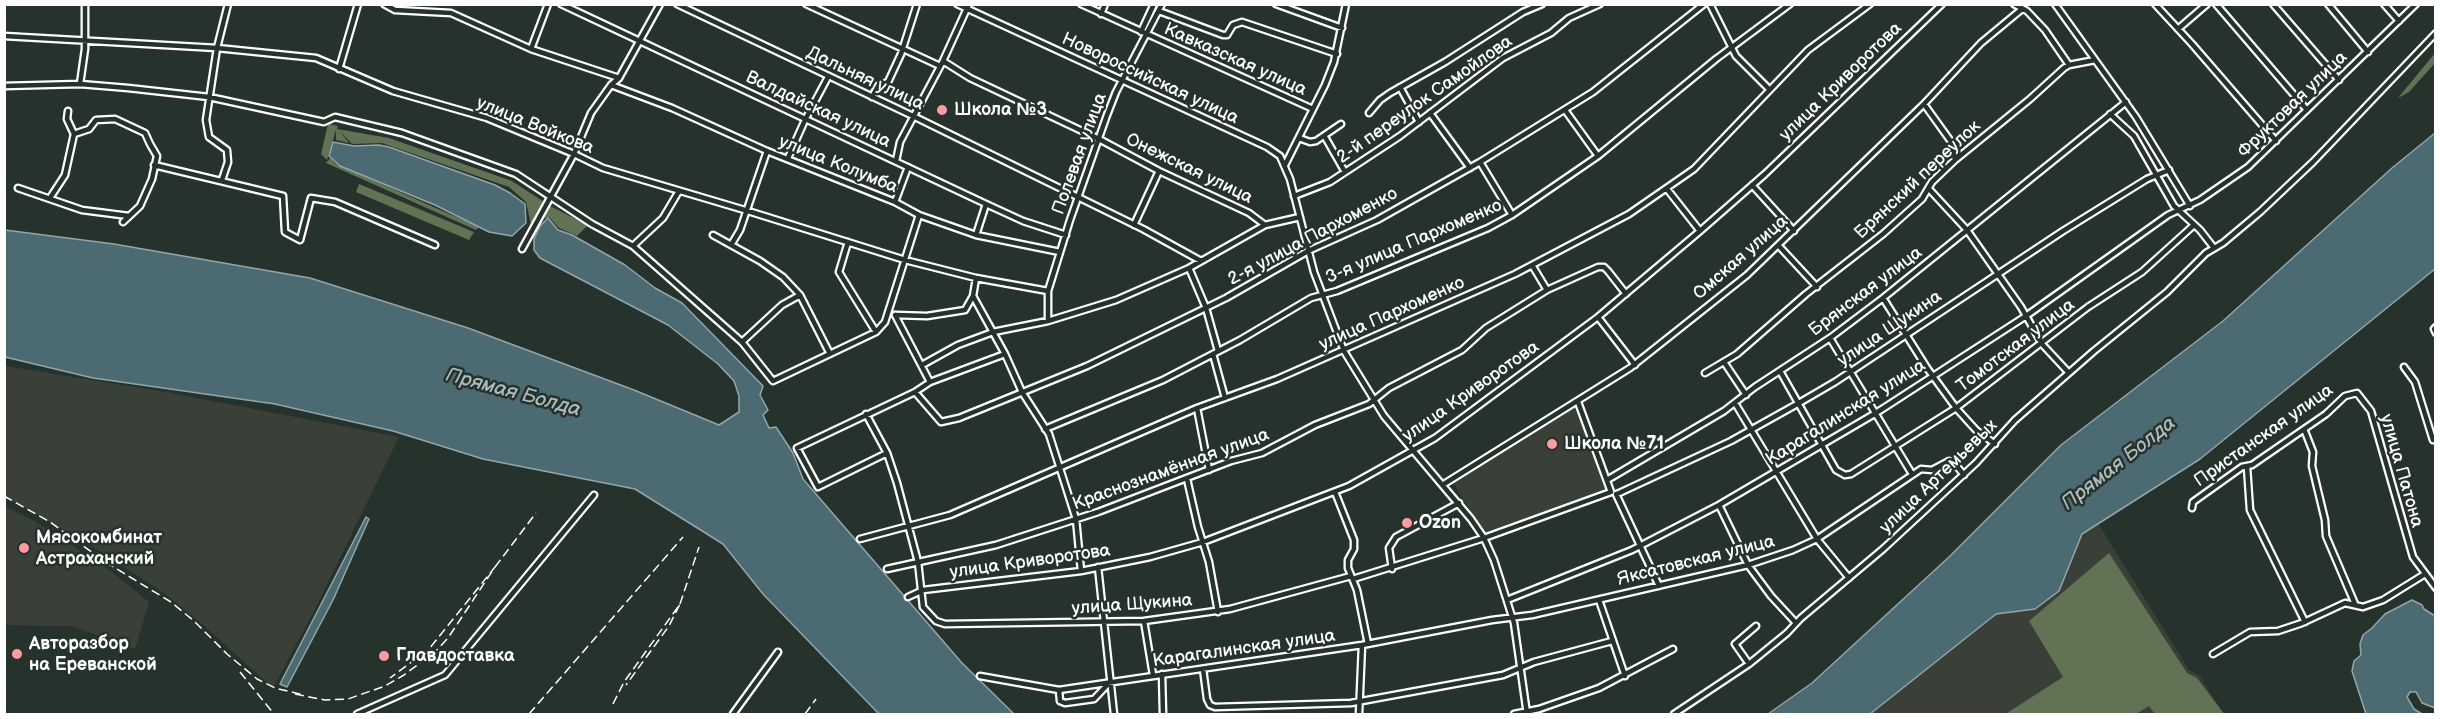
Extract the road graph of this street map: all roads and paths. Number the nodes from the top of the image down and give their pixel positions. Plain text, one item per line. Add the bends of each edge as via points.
1 (86, 4) edge
2 (228, 4) edge
3 (358, 4) edge
4 (384, 4) edge
5 (548, 4) edge
6 (561, 4) edge
7 (660, 4) edge
8 (677, 4) edge
9 (806, 4) edge
10 (917, 4) edge
11 (957, 4) edge
12 (1082, 4) edge
13 (1105, 4) edge
14 (1154, 4) edge
15 (1162, 4) edge
16 (1276, 4) edge
17 (1346, 4) edge
18 (1542, 4) edge
19 (1600, 4) edge
20 (1704, 4) edge
21 (1710, 4) edge
22 (1790, 4) edge
23 (1870, 4) edge
24 (1942, 4) edge
25 (2014, 4) edge
26 (2055, 4) edge
27 (2155, 4) edge
28 (2207, 4) edge
29 (2216, 4) edge
30 (2273, 4) edge
31 (2328, 4) edge
32 (2384, 4) edge
33 (2416, 4) edge
34 (419, 7) edge
35 (968, 7) edge
36 (2022, 9) junction
37 (1159, 11) junction
38 (1101, 14) junction
39 (2399, 21) junction
40 (1342, 28) junction
41 (2178, 29) junction
42 (2436, 33) edge
43 (1144, 34) junction
44 (4, 36) edge
45 (84, 40) junction
46 (641, 42) junction
47 (902, 47) junction
48 (217, 48) junction
49 (1732, 48) junction
50 (531, 49) junction
51 (2368, 52) junction
52 (1337, 54) junction
53 (2096, 60) junction
54 (941, 64) junction
55 (2069, 65) junction
56 (339, 69) junction
57 (828, 77) junction
58 (619, 78) junction
59 (2339, 80) junction
60 (1122, 81) junction
61 (80, 84) junction
62 (611, 85) junction
63 (4, 86) edge
64 (1400, 87) junction
65 (1769, 89) junction
66 (209, 97) junction
67 (872, 97) junction
68 (2126, 102) junction
69 (1924, 104) junction
70 (1313, 109) junction
71 (1565, 110) junction
72 (2307, 110) junction
73 (68, 111) dead end
74 (1369, 113) dead end
75 (1430, 113) junction
76 (2110, 114) junction
77 (913, 116) junction
78 (805, 120) junction
79 (1419, 122) junction
80 (1341, 124) dead end
81 (75, 134) junction
82 (1325, 137) junction
83 (1299, 138) junction
84 (1099, 139) junction
85 (2276, 141) junction
86 (767, 151) junction
87 (574, 154) junction
88 (1598, 156) junction
89 (788, 158) junction
90 (1955, 160) junction
91 (896, 161) junction
92 (1480, 162) junction
93 (154, 165) junction
94 (1285, 165) junction
95 (908, 167) junction
96 (1470, 168) junction
97 (2169, 170) junction
98 (1159, 171) junction
99 (1345, 172) junction
100 (2155, 175) junction
101 (222, 180) junction
102 (1752, 185) junction
103 (18, 188) dead end
104 (1667, 189) junction
105 (1929, 189) junction
106 (680, 191) junction
107 (1294, 196) junction
108 (50, 198) junction
109 (550, 198) junction
110 (1078, 198) junction
111 (895, 202) junction
112 (986, 204) junction
113 (2190, 206) junction
114 (2178, 210) junction
115 (746, 212) junction
116 (920, 215) junction
117 (129, 216) junction
118 (1512, 216) junction
119 (1300, 217) junction
120 (123, 222) dead end
121 (1134, 225) junction
122 (1265, 225) junction
123 (2194, 225) junction
124 (1967, 230) junction
125 (1700, 231) junction
126 (1794, 231) junction
127 (976, 235) junction
128 (1066, 235) junction
129 (713, 236) dead end
130 (848, 242) junction
131 (435, 245) dead end
132 (633, 246) junction
133 (731, 246) junction
134 (1779, 246) junction
135 (2214, 248) junction
136 (522, 249) dead end
137 (1308, 250) junction
138 (1060, 252) junction
139 (905, 260) junction
140 (1201, 261) junction
141 (1532, 265) junction
142 (1189, 268) junction
143 (1998, 273) junction
144 (976, 278) junction
145 (1817, 287) junction
146 (1547, 290) junction
147 (1048, 291) junction
148 (1323, 294) junction
149 (1626, 294) junction
150 (800, 296) junction
151 (973, 296) junction
152 (1883, 298) junction
153 (890, 308) junction
154 (1206, 308) junction
155 (895, 315) junction
156 (2026, 315) junction
157 (1598, 317) junction
158 (1048, 321) junction
159 (2436, 327) edge
160 (876, 332) junction
161 (993, 332) junction
162 (2436, 333) edge
163 (1906, 335) junction
164 (1830, 338) junction
165 (742, 342) junction
166 (2042, 344) junction
167 (1344, 351) junction
168 (829, 352) junction
169 (1215, 353) junction
170 (1005, 354) junction
171 (1724, 362) junction
172 (1635, 364) junction
173 (922, 365) junction
174 (2404, 367) dead end
175 (1780, 370) junction
176 (1851, 371) junction
177 (1705, 373) dead end
178 (2069, 373) junction
179 (1933, 376) junction
180 (930, 382) junction
181 (915, 392) junction
182 (1022, 392) junction
183 (2358, 393) joint
184 (1746, 394) junction
185 (1225, 398) junction
186 (1373, 399) junction
187 (1578, 402) junction
188 (1735, 403) junction
189 (1799, 403) junction
190 (1197, 408) junction
191 (1956, 408) junction
192 (1876, 413) junction
193 (866, 414) junction
194 (1045, 429) junction
195 (2304, 429) junction
196 (1750, 430) junction
197 (2433, 440) dead end
198 (1995, 444) junction
199 (1822, 445) junction
200 (1896, 448) junction
201 (1412, 451) junction
202 (887, 453) junction
203 (2247, 467) junction
204 (1061, 468) junction
205 (1209, 470) junction
206 (1776, 473) junction
207 (1912, 474) junction
208 (1964, 475) junction
209 (1187, 479) junction
210 (1607, 480) junction
211 (1444, 484) junction
212 (1335, 492) junction
213 (1614, 493) junction
214 (594, 495) dead end
215 (1459, 503) junction
216 (1719, 505) junction
217 (2192, 508) dead end
218 (1076, 519) junction
219 (909, 526) junction
220 (1484, 538) junction
221 (860, 539) dead end
222 (1817, 539) junction
223 (1203, 542) junction
224 (1640, 545) junction
225 (918, 562) junction
226 (1748, 565) junction
227 (1098, 567) junction
228 (887, 569) dead end
229 (1392, 569) junction
230 (1081, 571) junction
231 (2425, 574) junction
232 (1352, 578) junction
233 (1849, 578) junction
234 (1659, 586) junction
235 (2436, 588) edge
236 (923, 590) junction
237 (908, 597) dead end
238 (1507, 600) junction
239 (1599, 600) junction
240 (2355, 604) junction
241 (1218, 612) junction
242 (1512, 617) junction
243 (1144, 621) junction
244 (2305, 622) junction
245 (1105, 623) junction
246 (1796, 623) junction
247 (1756, 626) dead end
248 (1611, 641) junction
249 (1365, 645) junction
250 (1673, 649) dead end
251 (778, 652) dead end
252 (2213, 654) dead end
253 (1749, 664) junction
254 (1520, 668) junction
255 (1203, 669) junction
256 (1162, 674) junction
257 (1153, 675) junction
258 (980, 676) dead end
259 (1625, 676) junction
260 (1111, 681) junction
261 (1059, 690) junction
262 (1359, 701) junction
263 (357, 714) edge
264 (733, 714) edge
265 (1114, 714) edge
266 (1163, 714) edge
267 (1359, 714) edge
268 (1514, 714) edge
269 (1527, 714) edge
270 (1674, 714) edge

1 - 45 street
2 - 48 street
3 - 56 street
4 - 34 street via 395,10
5 - 50 street
6 - 46 street, Валдайская улица
7 - 46 street
8 - 57 street, Дальняя улица
9 - 47 street, Онежская улица
10 - 47 street
11 - 35 street, Новороссийская улица
12 - 38 street, Кавказская улица
13 - 38 street
14 - 43 street
15 - 37 street, Полевая улица
16 - 40 street
17 - 40 street
18 - 64 street
19 - 75 street, 2-й переулок Самойлова via 1508,55
20 - 71 street, 2-я улица Пархоменко
21 - 49 street
22 - 49 street, 3-я улица Пархоменко
23 - 65 street, улица Пархоменко via 1808,50
24 - 102 street, улица Криворотова
25 - 36 street
26 - 53 street
27 - 41 street
28 - 41 street
29 - 72 street
30 - 59 street
31 - 51 street
32 - 39 street
33 - 39 street, Фруктовая улица
34 - 50 street via 451,13
35 - 54 street
35 - 60 street, Новороссийская улица
36 - 55 street via 2046,30
36 - 69 street, Омская улица via 1981,43
37 - 43 street, Полевая улица
37 - 52 street via 1223,35 1242,22
38 - 43 street, Кавказская улица
39 - 51 street, Фруктовая улица
40 - 52 street
41 - 85 street
42 - 135 street, улица Артемьевых via 2307,167 2260,212
43 - 60 street, Полевая улица
43 - 70 street, Кавказская улица
44 - 45 street, улица Войкова
45 - 48 street, улица Войкова
45 - 61 street
46 - 58 street
46 - 78 street, Валдайская улица
47 - 54 street, Онежская улица
47 - 67 street via 888,82 878,86
48 - 56 street, улица Войкова via 316,58
48 - 66 street
49 - 65 street via 1741,63
49 - 88 street, 3-я улица Пархоменко
50 - 58 street
51 - 59 street, Фруктовая улица
52 - 70 street
53 - 55 street, Брянский переулок
53 - 68 street
54 - 77 street
54 - 84 street, Онежская улица
55 - 90 street, Брянский переулок
56 - 87 street, улица Войкова via 393,91 487,118
57 - 67 street, Дальняя улица
57 - 78 street
58 - 62 street
59 - 72 street, Фруктовая улица
60 - 84 street, Полевая улица
60 - 94 street, Новороссийская улица via 1267,147
61 - 63 street
61 - 66 street
62 - 86 street, улица Колумба
62 - 87 street via 591,113
64 - 74 street
64 - 79 street
65 - 104 street, улица Пархоменко via 1710,154
66 - 101 street via 209,137 227,150
66 - 109 street via 324,122 335,117 402,133 516,174
67 - 77 street, Дальняя улица
68 - 76 street, Брянская улица
68 - 97 street
69 - 90 street via 1952,143
69 - 126 street, Омская улица
70 - 83 street
71 - 88 street
71 - 92 street, 2-я улица Пархоменко
72 - 85 street, Фруктовая улица
73 - 81 street via 67,119
75 - 79 street, 2-й переулок Самойлова
75 - 96 street
76 - 100 street via 2134,136
76 - 124 street, Брянская улица
77 - 91 street
77 - 110 street, Дальняя улица
78 - 89 street
78 - 91 street, Валдайская улица
79 - 99 street, 2-й переулок Самойлова
80 - 82 street
81 - 93 street via 89,129 96,120 115,119 145,133 157,156
81 - 108 street via 64,175
82 - 83 street via 1310,142
82 - 99 street
83 - 94 street
84 - 98 street, Онежская улица
84 - 110 street, Полевая улица
85 - 113 street, Фруктовая улица via 2226,184
86 - 89 street, улица Колумба
86 - 115 street
87 - 106 street, улица Войкова via 603,168
87 - 109 street
88 - 118 street, 3-я улица Пархоменко
89 - 111 street, улица Колумба
90 - 105 street, Брянский переулок
91 - 95 street, Валдайская улица
92 - 96 street, 2-я улица Пархоменко
92 - 118 street
93 - 101 street
93 - 117 street via 140,206
94 - 107 street
95 - 111 street
95 - 112 street, Валдайская улица
96 - 137 street, 2-я улица Пархоменко via 1377,220
97 - 100 street, улица Щукина
97 - 113 street
98 - 121 street
98 - 122 street, Онежская улица via 1249,213
99 - 107 street, 2-й переулок Самойлова
100 - 114 street
100 - 143 street, улица Щукина
101 - 131 street via 283,196 285,232 300,240 311,198 334,202
102 - 125 street, улица Криворотова
102 - 126 street
103 - 108 street
104 - 125 street
104 - 141 street, улица Пархоменко via 1629,214
105 - 124 street
105 - 145 street, Брянский переулок via 1883,234
106 - 115 street, улица Войкова
106 - 132 street via 663,218
107 - 119 street
108 - 117 street via 82,210
109 - 132 street
109 - 136 street
110 - 121 street, Дальняя улица
110 - 128 street, Полевая улица
111 - 116 street, улица Колумба
112 - 127 street
112 - 128 street, Валдайская улица
113 - 114 street, Фруктовая улица
114 - 123 street
114 - 156 street, Карагалинская улица
115 - 130 street, улица Войкова
115 - 133 street
116 - 127 street, улица Колумба
116 - 139 street
117 - 120 street
118 - 148 street, 3-я улица Пархоменко
119 - 122 street
119 - 137 street
121 - 140 street, Дальняя улица
122 - 140 street
123 - 135 street
123 - 166 street, Томотская улица via 2142,272 2088,307
124 - 143 street
124 - 152 street, Брянская улица
125 - 149 street, улица Криворотова
126 - 134 street, Омская улица
127 - 138 street, улица Колумба
128 - 138 street, Полевая улица
129 - 133 street
130 - 139 street, улица Войкова
130 - 160 street via 839,272
132 - 165 street
133 - 150 street via 783,277
134 - 145 street
134 - 172 street, Омская улица
135 - 178 street, улица Артемьевых via 2168,292
137 - 148 street
137 - 154 street, 2-я улица Пархоменко
138 - 147 street, Полевая улица
139 - 144 street, улица Войкова
139 - 153 street
140 - 142 street
141 - 146 street
141 - 167 street, улица Пархоменко
142 - 154 street
142 - 158 street via 1116,300
143 - 156 street
143 - 163 street, улица Щукина
144 - 147 street, улица Войкова
144 - 151 street
145 - 171 street, Брянский переулок
146 - 149 street, Краснознамённая улица via 1604,267
146 - 186 street, Краснознамённая улица via 1486,328 1462,350
147 - 158 street, Полевая улица
148 - 167 street
148 - 169 street, 3-я улица Пархоменко
149 - 157 street, улица Криворотова
150 - 165 street via 782,305
150 - 168 street
151 - 155 street via 965,310 927,316
151 - 161 street
152 - 163 street
152 - 164 street, Брянская улица
153 - 155 street
153 - 160 street
154 - 169 street
154 - 182 street, 2-я улица Пархоменко via 1087,366
155 - 173 street
156 - 166 street
156 - 179 street, Карагалинская улица
157 - 172 street
157 - 201 street, улица Криворотова
158 - 161 street
159 - 162 street
160 - 168 street
161 - 170 street
161 - 173 street
163 - 176 street, улица Щукина
163 - 179 street
164 - 175 street, Брянская улица
164 - 176 street
165 - 168 street via 773,381
166 - 178 street
166 - 191 street, Томотская улица
167 - 185 street, улица Пархоменко
167 - 186 street
169 - 185 street
169 - 194 street, 3-я улица Пархоменко via 1163,380
170 - 180 street
170 - 182 street
171 - 177 street, Брянский переулок
171 - 184 street
172 - 187 street, Омская улица
173 - 180 street
174 - 197 street via 2415,382
175 - 184 street, Брянская улица
175 - 189 street
176 - 189 street, улица Щукина
176 - 192 street
178 - 198 street, улица Артемьевых via 2015,420
179 - 191 street
179 - 192 street, Карагалинская улица
180 - 181 street
181 - 182 street, 2-я улица Пархоменко via 941,422
181 - 193 street
182 - 194 street
183 - 195 street, Пристанская улица via 2345,396
183 - 231 street, улица Патона via 2371,411 2413,557
184 - 188 street, Брянская улица
185 - 190 street, улица Пархоменко
186 - 201 street
186 - 205 street, Краснознамённая улица via 1262,453
187 - 210 street
187 - 211 street, Омская улица
188 - 196 street
188 - 210 street, Брянская улица
189 - 196 street, улица Щукина
189 - 199 street
190 - 204 street, улица Пархоменко
190 - 205 street
191 - 198 street
191 - 200 street, Томотская улица
192 - 199 street, Карагалинская улица
192 - 200 street
193 - 202 street
193 - 202 street via 797,448 818,487
194 - 204 street
195 - 203 street, Пристанская улица
195 - 240 street via 2313,452 2312,466 2326,536
196 - 206 street
196 - 213 street, улица Щукина
198 - 208 street, улица Артемьевых
199 - 200 street, Томотская улица via 1836,470 1845,475
199 - 206 street, Карагалинская улица
200 - 207 street
201 - 211 street
201 - 212 street, улица Криворотова
202 - 219 street
203 - 217 street, Пристанская улица via 2193,502
203 - 244 street via 2250,510
204 - 218 street
204 - 219 street, улица Пархоменко via 950,514
205 - 209 street, Краснознамённая улица
206 - 216 street, Карагалинская улица
206 - 222 street
207 - 208 street, Яксатовская улица via 1949,461
207 - 222 street, Яксатовская улица
208 - 233 street, улица Артемьевых
209 - 218 street, Краснознамённая улица
209 - 223 street
210 - 213 street
211 - 215 street
212 - 223 street, улица Криворотова
212 - 232 street via 1354,540 1348,560
213 - 220 street, улица Щукина
213 - 224 street
214 - 263 street via 445,675
215 - 220 street
215 - 229 street via 1396,537 1389,548
216 - 224 street, Карагалинская улица
216 - 226 street
218 - 225 street, Краснознамённая улица via 996,545
218 - 230 street
219 - 221 street, улица Пархоменко
219 - 225 street
220 - 229 street, улица Щукина
220 - 238 street
222 - 226 street, Яксатовская улица
222 - 233 street
223 - 227 street, улица Криворотова
223 - 241 street
224 - 234 street
224 - 238 street, Карагалинская улица
225 - 228 street, Краснознамённая улица
225 - 236 street
226 - 234 street, Яксатовская улица
226 - 246 street
227 - 230 street, улица Криворотова
227 - 245 street
229 - 232 street, улица Щукина
230 - 236 street, улица Криворотова
231 - 235 street, улица Патона
231 - 240 street via 2383,600 2363,607
232 - 241 street, улица Щукина
232 - 249 street via 1364,620
233 - 246 street, улица Артемьевых
234 - 239 street, Яксатовская улица
236 - 237 street, улица Криворотова
236 - 245 street, улица Щукина via 922,601 929,615 945,624
238 - 242 street
239 - 242 street, Яксатовская улица
239 - 248 street
240 - 244 street via 2345,603
241 - 243 street, улица Щукина
242 - 249 street, Карагалинская улица
242 - 254 street
243 - 245 street, улица Щукина
243 - 257 street
244 - 252 street via 2278,631 2250,632
245 - 260 street
246 - 253 street, улица Артемьевых
247 - 253 street via 1735,644
248 - 254 street
248 - 259 street
249 - 255 street, Карагалинская улица
249 - 262 street
250 - 259 street
251 - 264 street
253 - 270 street, улица Артемьевых
254 - 262 street via 1503,675
254 - 269 street
255 - 256 street, Карагалинская улица
255 - 262 street via 1209,705 1215,707
256 - 257 street, Карагалинская улица
256 - 266 street
257 - 260 street, Карагалинская улица
258 - 261 street, Карагалинская улица
259 - 269 street
260 - 261 street, Карагалинская улица
260 - 261 street via 1094,699 1065,703 1060,701
260 - 265 street
262 - 267 street
268 - 269 street

